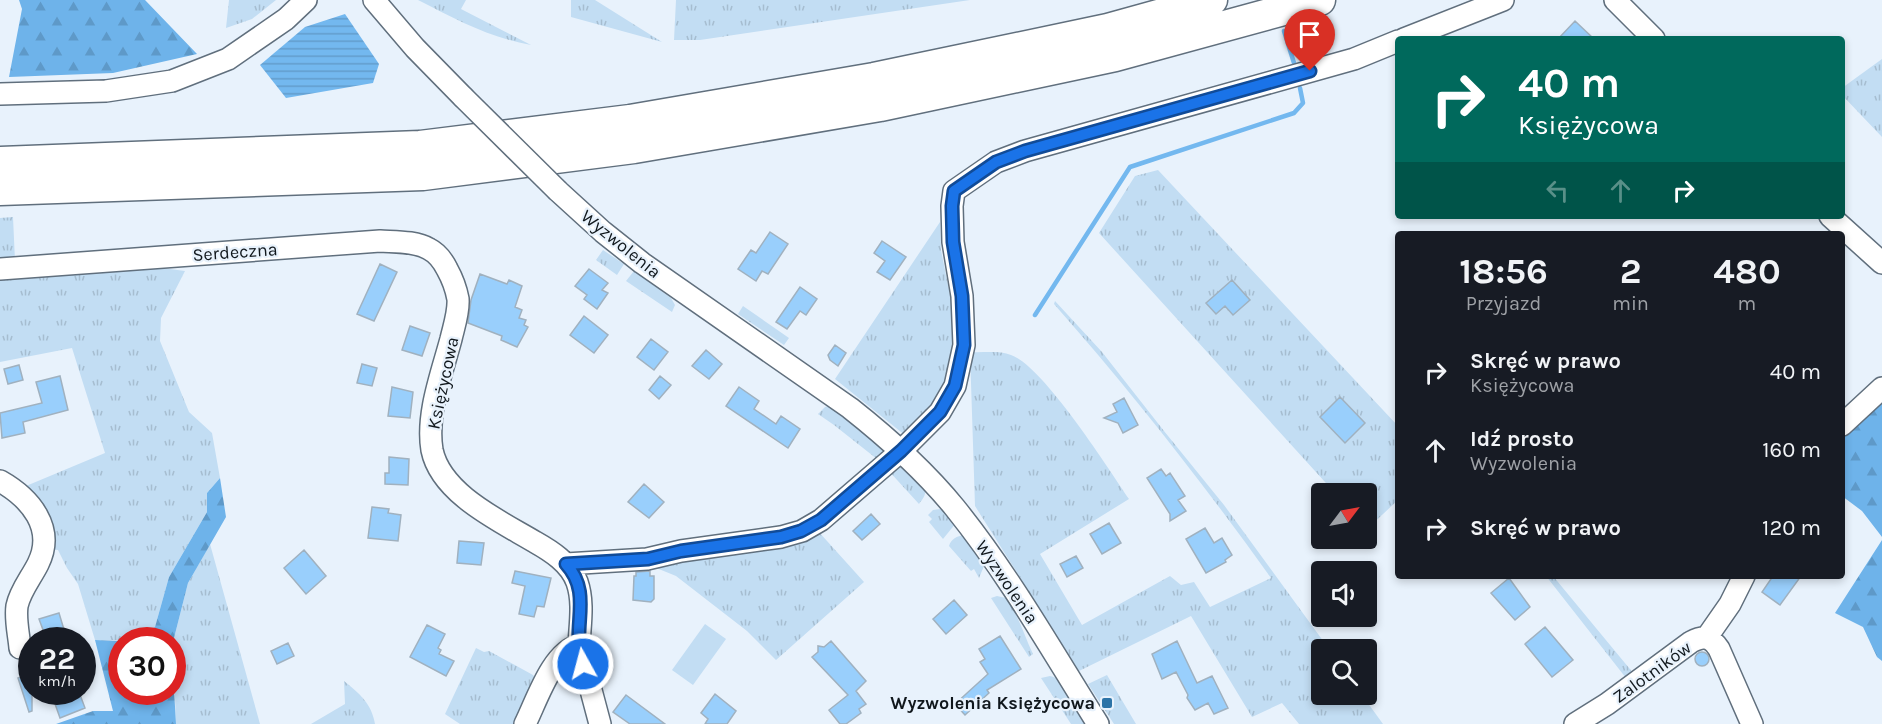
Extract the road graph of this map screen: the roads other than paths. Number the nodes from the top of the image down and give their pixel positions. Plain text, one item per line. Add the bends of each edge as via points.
1 (306, 0) edge
2 (374, 0) edge
3 (1212, 0) edge
4 (1320, 0) edge
5 (1503, 0) edge
6 (1615, 0) edge
7 (1412, 36) edge
8 (1651, 36) edge
9 (1395, 42) edge
10 (0, 94) edge
11 (0, 162) edge
12 (0, 190) edge
13 (1833, 219) edge
14 (1882, 263) edge
15 (0, 269) edge
16 (453, 280) joint
17 (1882, 388) edge
18 (1845, 422) edge
19 (901, 451) junction
20 (0, 480) edge
21 (566, 564) junction
22 (1742, 579) edge
23 (18, 628) edge
24 (1707, 637) junction
25 (579, 645) junction
26 (525, 724) edge
27 (600, 724) edge
28 (1098, 724) edge
29 (1575, 724) edge
30 (1752, 724) edge

1 - 10 street via 286,19 228,59 172,81 106,91
2 - 19 street, Wyzwolenia, bridge via 463,97 603,232 849,408
3 - 11 highway via 1108,29 886,76 630,120 420,146
4 - 12 highway via 1115,56 880,106 634,148 423,175
5 - 7 street
6 - 8 street
9 - 19 street via 1354,58 1015,154 996,162 954,191 953,242 962,296 964,345 955,386 940,412
13 - 14 street
15 - 16 street, Serdeczna via 380,241 429,248 443,260
16 - 21 street, Księżycowa via 457,317 434,408 432,451 446,480 466,498
17 - 18 street
19 - 21 street via 821,520 801,531 648,559
19 - 28 street, Wyzwolenia via 980,540
20 - 23 street via 34,509 45,535 42,554 17,605
21 - 25 street, Księżycowa via 579,590
22 - 24 street
24 - 29 street, Zalotników via 1691,642
24 - 30 street, Zalotników via 1719,649
25 - 26 street via 565,652 555,664
25 - 27 street, Księżycowa

